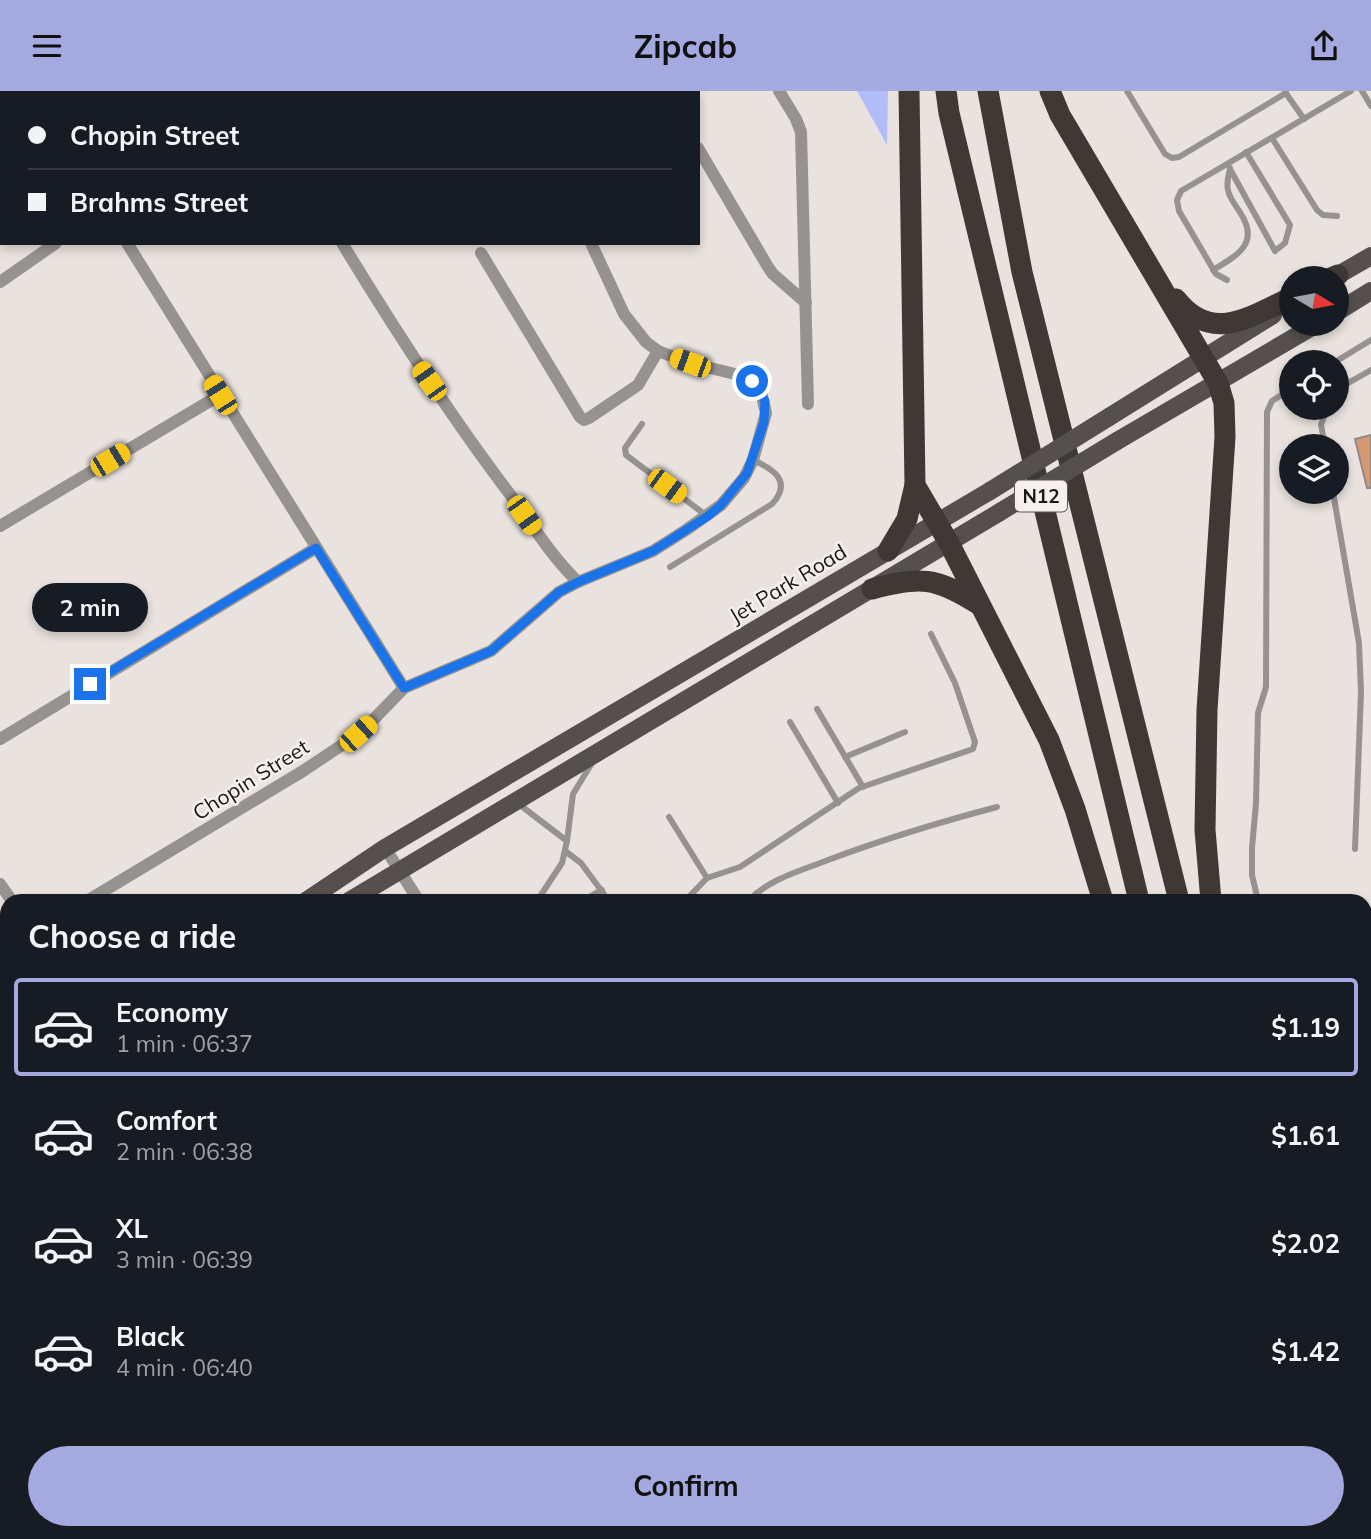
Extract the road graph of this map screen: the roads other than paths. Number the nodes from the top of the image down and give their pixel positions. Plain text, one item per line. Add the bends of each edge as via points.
1 (779, 91) edge
2 (909, 91) edge
3 (947, 91) edge
4 (988, 91) edge
5 (1050, 91) edge
6 (1127, 91) edge
7 (1351, 91) edge
8 (1362, 91) edge
9 (1285, 92) edge
10 (1371, 106) edge
11 (1304, 119) junction
12 (1272, 138) junction
13 (700, 151) edge
14 (1246, 152) junction
15 (1230, 166) junction
16 (1337, 216) dead end
17 (53, 245) edge
18 (128, 245) edge
19 (343, 245) edge
20 (592, 245) edge
21 (481, 253) dead end
22 (1371, 256) edge
23 (1149, 264) junction
24 (1349, 268) edge
25 (1213, 270) junction
26 (1227, 280) dead end
27 (0, 282) edge
28 (1371, 291) edge
29 (806, 303) junction
30 (1279, 303) edge
31 (1349, 304) edge
32 (1279, 311) edge
33 (1297, 336) edge
34 (1371, 340) edge
35 (658, 351) junction
36 (1349, 353) edge
37 (1202, 358) junction
38 (1371, 370) edge
39 (1349, 382) edge
40 (1218, 383) junction
41 (220, 395) junction
42 (1279, 396) edge
43 (808, 404) dead end
44 (642, 424) dead end
45 (753, 460) junction
46 (915, 485) junction
47 (1335, 504) edge
48 (708, 516) junction
49 (936, 523) junction
50 (0, 526) edge
51 (949, 543) junction
52 (316, 548) junction
53 (888, 551) junction
54 (670, 567) dead end
55 (578, 582) junction
56 (872, 589) junction
57 (978, 604) junction
58 (931, 634) dead end
59 (404, 688) junction
60 (817, 709) dead end
61 (790, 722) dead end
62 (905, 732) dead end
63 (0, 739) edge
64 (599, 752) junction
65 (845, 757) junction
66 (863, 787) junction
67 (515, 801) junction
68 (838, 803) junction
69 (997, 807) dead end
70 (669, 817) dead end
71 (567, 841) junction
72 (385, 848) junction
73 (1355, 849) dead end
74 (565, 851) junction
75 (400, 870) junction
76 (707, 878) junction
77 (602, 890) junction
78 (99, 894) edge
79 (316, 894) edge
80 (361, 894) edge
81 (415, 894) edge
82 (542, 894) edge
83 (595, 894) edge
84 (605, 894) edge
85 (692, 894) edge
86 (757, 894) edge
87 (1101, 894) edge
88 (1137, 894) edge
89 (1177, 894) edge
90 (1210, 894) edge
91 (1256, 894) edge

1 - 29 street via 799,124
2 - 46 highway
3 - 88 highway, N12
4 - 89 highway, N12 via 1022,272
5 - 23 highway
6 - 9 lane via 1165,154 1172,158
7 - 11 lane
8 - 10 lane
9 - 11 lane
11 - 12 lane
12 - 14 lane
12 - 16 lane via 1317,209 1323,215
13 - 29 street via 768,267
14 - 15 lane
14 - 15 lane via 1290,225 1285,243 1275,251
15 - 25 lane via 1228,193 1247,223 1247,237 1242,250
15 - 25 lane via 1184,188 1177,200
17 - 27 street
18 - 41 street
19 - 55 street via 398,337 548,548
20 - 35 street via 632,326
21 - 35 street via 584,420 638,385
22 - 24 main road
23 - 30 highway via 1180,304 1210,322 1238,323
23 - 37 highway
25 - 26 lane
28 - 31 main road
29 - 43 street
32 - 37 main road, Jet Park Road
33 - 40 main road
34 - 36 lane
35 - 45 street, Chopin Street via 743,376 756,386 766,413
37 - 40 highway
37 - 49 main road, Jet Park Road, bridge
38 - 39 lane
40 - 51 main road, bridge
40 - 90 highway via 1224,403 1224,437 1207,710 1205,830
41 - 50 street
41 - 52 street
42 - 91 lane via 1267,412 1266,687 1258,713 1252,848
44 - 48 lane via 625,448 626,455
45 - 48 street, Chopin Street via 739,485
45 - 54 lane via 778,475 778,497
46 - 49 highway
46 - 53 highway via 907,519
47 - 73 lane via 1359,643
48 - 55 street, Chopin Street via 653,551
49 - 51 highway
49 - 53 main road, Jet Park Road
51 - 56 main road
51 - 57 highway
52 - 59 street
52 - 63 street
53 - 72 main road, Jet Park Road
55 - 59 street, Chopin Street via 543,605 491,651
56 - 57 highway via 908,580 934,582
56 - 64 main road
57 - 87 highway via 1049,740
58 - 66 lane via 956,683 975,746
59 - 78 street, Chopin Street via 345,743
60 - 65 lane
61 - 68 lane
62 - 65 lane
64 - 67 main road
64 - 71 lane via 573,794
65 - 66 lane
66 - 68 lane
67 - 71 lane
67 - 75 main road
68 - 76 lane via 740,867
69 - 86 lane via 867,846 786,876
70 - 76 lane
71 - 74 lane
72 - 75 street
72 - 79 main road, Jet Park Road
74 - 77 lane
74 - 82 lane
75 - 80 main road
75 - 81 street
76 - 85 lane
77 - 83 lane
77 - 84 lane

